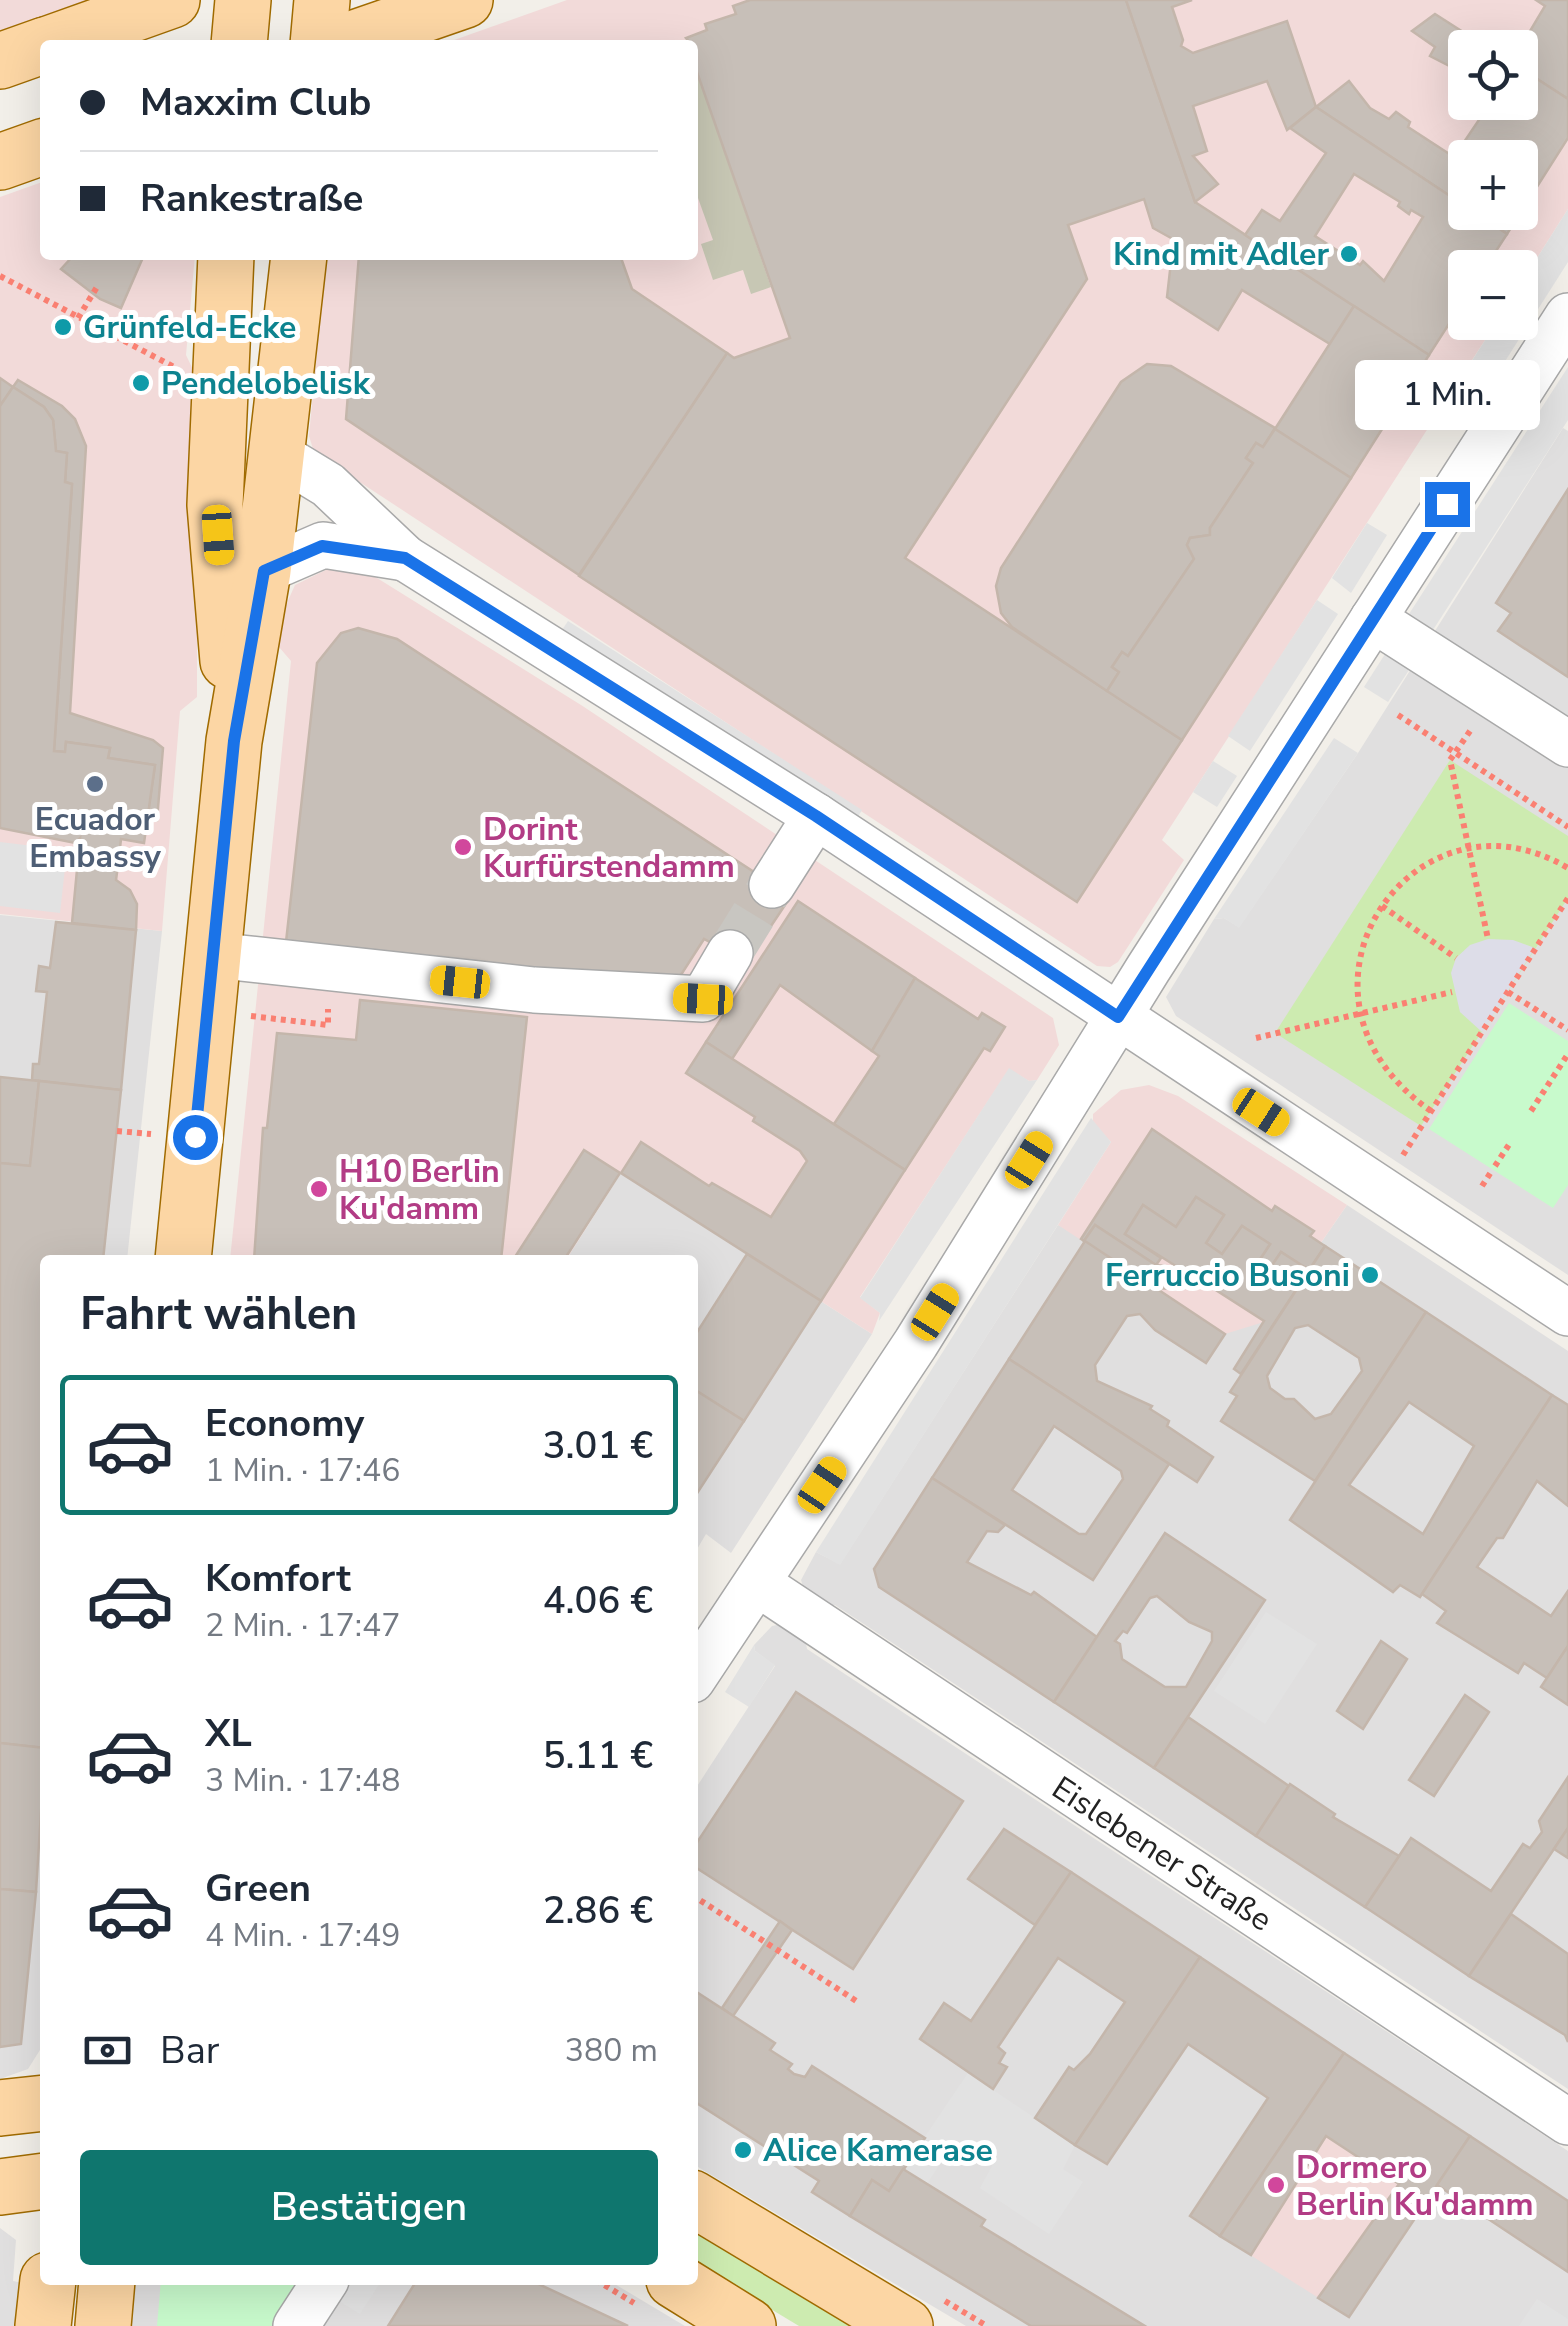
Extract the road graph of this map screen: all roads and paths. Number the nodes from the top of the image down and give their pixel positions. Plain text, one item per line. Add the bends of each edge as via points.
1 (172, 0) edge
2 (243, 0) edge
3 (322, 0) edge
4 (465, 0) edge
5 (60, 40) edge
6 (239, 40) edge
7 (318, 40) edge
8 (349, 40) edge
9 (40, 47) edge
10 (0, 61) edge
11 (40, 148) edge
12 (0, 162) edge
13 (226, 260) edge
14 (297, 260) edge
15 (0, 276) edge
16 (97, 286) dead end
17 (1568, 316) edge
18 (78, 318) junction
19 (180, 371) dead end
20 (277, 454) junction
21 (405, 558) junction
22 (264, 571) junction
23 (1373, 619) junction
24 (1494, 697) junction
25 (1398, 715) dead end
26 (234, 741) junction
27 (1568, 744) edge
28 (1455, 753) junction
29 (816, 816) junction
30 (1568, 827) edge
31 (1469, 850) junction
32 (1568, 868) edge
33 (772, 884) tunnel mouth
34 (1568, 898) edge
35 (1382, 906) junction
36 (1488, 939) dead end
37 (730, 953) tunnel mouth
38 (213, 956) junction
39 (1456, 958) dead end
40 (1452, 992) dead end
41 (1508, 992) junction
42 (310, 1003) dead end
43 (1358, 1014) junction
44 (1118, 1017) junction
45 (288, 1020) dead end
46 (1568, 1030) edge
47 (1256, 1038) dead end
48 (1568, 1054) edge
49 (1431, 1111) junction
50 (1531, 1111) dead end
51 (1510, 1143) dead end
52 (1482, 1186) dead end
53 (1380, 1190) junction
54 (183, 1255) edge
55 (1568, 1313) edge
56 (757, 1584) junction
57 (698, 1671) edge
58 (698, 1899) edge
59 (858, 2002) dead end
60 (40, 2104) edge
61 (0, 2108) edge
62 (1568, 2122) edge
63 (40, 2182) edge
64 (0, 2186) edge
65 (698, 2202) edge
66 (47, 2285) edge
67 (107, 2285) edge
68 (323, 2285) edge
69 (682, 2285) edge
70 (43, 2326) edge
71 (103, 2326) edge
72 (296, 2326) edge
73 (748, 2326) edge
74 (905, 2326) edge

1 - 5 main road
2 - 6 main road
3 - 7 main road
4 - 8 main road
9 - 10 main road
11 - 12 main road
13 - 26 main road via 215,504
14 - 20 main road
15 - 18 path
16 - 18 path
17 - 23 street
18 - 19 path
20 - 21 street via 328,486
20 - 22 main road
21 - 22 street via 322,546
21 - 29 street
22 - 26 main road
23 - 24 street
23 - 44 street
24 - 27 street
24 - 28 path
25 - 28 path
26 - 38 main road
28 - 30 path
28 - 31 path via 1450,760
29 - 33 street
29 - 44 street
31 - 32 path via 1522,846
31 - 35 path via 1427,864
31 - 36 path
34 - 41 path
35 - 39 path
35 - 43 path via 1359,966
37 - 38 street via 703,999 534,990
38 - 54 main road
40 - 43 path
41 - 46 path
41 - 49 path
42 - 45 path via 328,1005 328,1025
43 - 47 path
43 - 49 path via 1372,1051
44 - 53 street
44 - 56 street
48 - 50 path
49 - 53 path
51 - 52 path
53 - 55 street
56 - 57 street
56 - 62 street, Eislebener Straße
58 - 59 path
60 - 61 main road
63 - 64 main road
65 - 74 main road
66 - 70 main road
67 - 71 main road
68 - 72 street
69 - 73 main road

